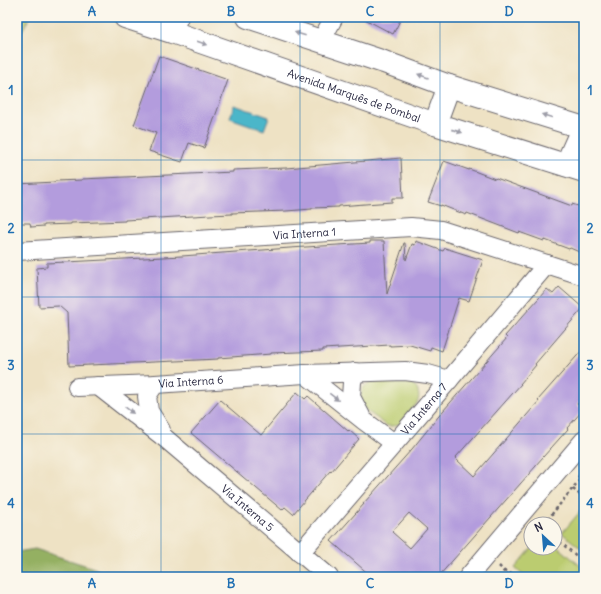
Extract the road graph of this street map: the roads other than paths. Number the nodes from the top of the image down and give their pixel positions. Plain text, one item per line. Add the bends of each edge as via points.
1 (125, 17) edge
2 (248, 17) edge
3 (334, 17) edge
4 (175, 24) edge
5 (321, 41) junction
6 (449, 86) junction
7 (435, 124) junction
8 (583, 127) edge
9 (575, 168) edge
10 (17, 251) edge
11 (547, 264) junction
12 (584, 276) edge
13 (354, 372) junction
14 (305, 374) junction
15 (449, 380) junction
16 (155, 384) junction
17 (98, 386) junction
18 (77, 387) dead end
19 (363, 420) junction
20 (166, 439) junction
21 (584, 440) edge
22 (394, 443) junction
23 (300, 553) junction
24 (329, 577) edge
25 (468, 577) edge

1 - 4 main road, Avenida Marquês de Pombal
5 -> 2 main road
3 - 5 street
4 -> 7 main road, Avenida Marquês de Pombal
6 -> 5 main road
6 - 7 main road
8 -> 6 main road
7 -> 9 main road, Avenida Marquês de Pombal
8 - 9 main road
10 - 11 street, Via Interna 1 via 411,227 441,230
11 - 12 street, Via Interna 1
11 - 15 street, Via Interna 7
13 - 14 street, Via Interna 6
13 - 15 street, Via Interna 6 via 405,371
13 - 19 street via 351,397
14 - 16 street, Via Interna 6
14 -> 19 street
15 - 22 street, Via Interna 7
16 - 17 street, Via Interna 6
16 - 20 street, Via Interna 5 via 147,396 149,410
17 - 18 street, Via Interna 6
17 -> 20 street, Via Interna 5
19 - 22 street
20 - 23 street, Via Interna 5
21 - 25 street
22 - 23 street, Via Interna 7
23 - 24 street, Via Interna 5

